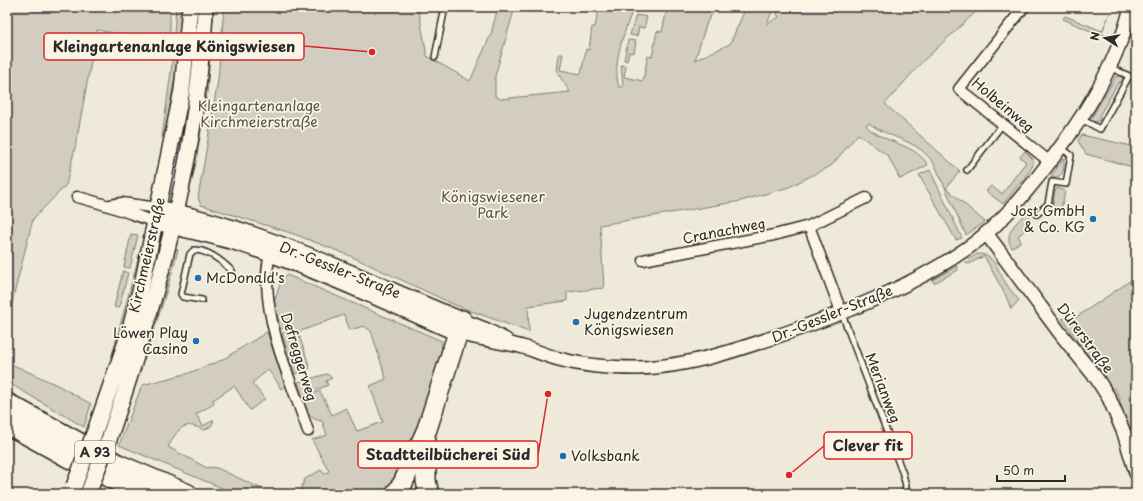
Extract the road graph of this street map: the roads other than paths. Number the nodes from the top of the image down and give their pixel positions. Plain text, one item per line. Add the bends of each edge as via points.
1 (190, 7) edge
2 (205, 7) edge
3 (445, 7) edge
4 (1131, 7) edge
5 (1022, 8) edge
6 (435, 57) dead end
7 (1109, 67) junction
8 (1080, 118) junction
9 (1002, 125) junction
10 (1061, 147) junction
11 (1050, 162) junction
12 (967, 170) dead end
13 (77, 197) dead end
14 (866, 198) dead end
15 (110, 205) junction
16 (1036, 214) dead end
17 (157, 215) junction
18 (175, 219) junction
19 (809, 226) junction
20 (986, 233) junction
21 (271, 249) junction
22 (643, 260) dead end
23 (232, 271) dead end
24 (202, 300) dead end
25 (842, 314) junction
26 (460, 327) junction
27 (7, 403) edge
28 (7, 424) edge
29 (427, 429) junction
30 (308, 431) dead end
31 (1136, 473) edge
32 (73, 490) edge
33 (88, 494) edge
34 (143, 494) edge
35 (188, 494) edge
36 (395, 494) edge
37 (430, 494) edge
38 (904, 494) edge

1 - 17 main road, Kirchmeierstraße via 182,90
2 - 18 main road, Kirchmeierstraße via 197,98
3 - 6 lane
4 - 7 street, Dr.-Gessler-Straße
5 - 9 street, Holbeinweg via 959,89
7 - 8 street, Dr.-Gessler-Straße
7 - 8 lane via 1129,76 1100,129
8 - 10 street, Dr.-Gessler-Straße
9 - 11 street, Holbeinweg
9 - 12 lane
10 - 11 street, Dr.-Gessler-Straße
10 - 16 lane via 1074,154 1066,184 1052,182 1048,204
11 - 20 street, Dr.-Gessler-Straße
13 - 15 street
14 - 19 street, Cranachweg
15 - 17 street via 123,212
15 - 17 street via 122,203
17 - 18 main road, Dr.-Gessler-Straße
17 - 32 main road, Kirchmeierstraße, bridge via 128,336
18 - 21 main road, Dr.-Gessler-Straße via 240,231
18 - 33 main road, Kirchmeierstraße, bridge via 152,310
19 - 22 street, Cranachweg
19 - 25 street
20 - 25 street, Dr.-Gessler-Straße via 956,255 912,281
20 - 31 street, Dürerstraße via 1060,333 1098,379 1124,433
21 - 26 main road, Dr.-Gessler-Straße
21 - 30 street, Defreggerweg via 267,281 270,310 277,341
23 - 24 lane via 222,261 200,250 194,250 190,254 181,294 183,297
25 - 26 street, Dr.-Gessler-Straße via 731,351 653,367 591,365 558,359 516,346 487,330
25 - 38 lane, Merianweg via 903,474 906,486
26 - 29 highway
27 - 35 highway, A 93 via 118,464
28 - 34 highway, A 93
29 - 36 highway via 403,483
29 - 37 highway via 426,473

